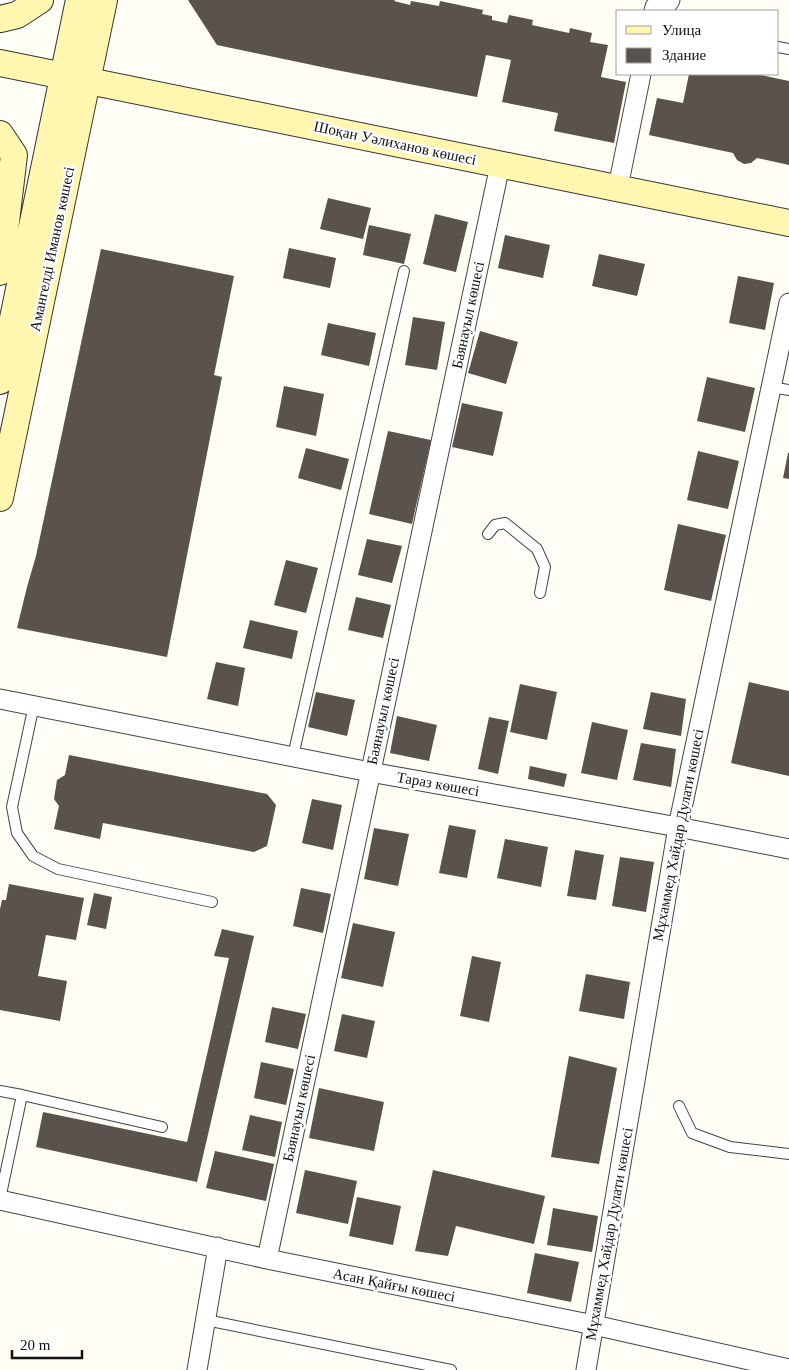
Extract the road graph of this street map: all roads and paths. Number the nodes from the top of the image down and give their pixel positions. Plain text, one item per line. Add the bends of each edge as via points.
1 (40, 0) edge
2 (79, 0) edge
3 (104, 0) edge
4 (670, 0) edge
5 (654, 10) edge
6 (0, 19) edge
7 (0, 63) edge
8 (641, 75) edge
9 (75, 78) junction
10 (0, 134) edge
11 (500, 164) junction
12 (618, 187) junction
13 (789, 223) edge
14 (404, 270) dead end
15 (0, 272) edge
16 (789, 308) edge
17 (784, 354) edge
18 (0, 381) edge
19 (780, 389) edge
20 (0, 498) edge
21 (488, 534) dead end
22 (540, 593) dead end
23 (0, 698) edge
24 (34, 705) junction
25 (293, 756) junction
26 (370, 772) junction
27 (678, 826) junction
28 (789, 849) edge
29 (212, 902) dead end
30 (0, 1091) edge
31 (22, 1096) junction
32 (679, 1106) dead end
33 (162, 1127) dead end
34 (789, 1154) edge
35 (0, 1199) edge
36 (218, 1247) junction
37 (267, 1259) junction
38 (206, 1320) junction
39 (594, 1325) junction
40 (789, 1369) edge
41 (197, 1370) edge
42 (451, 1370) edge
43 (586, 1370) edge

1 - 6 main road via 17,15
2 - 9 main road, Амангелді Иманов көшесі
3 - 9 main road, Амангелді Иманов көшесі
4 - 5 street
7 - 9 main road, Шоқан Уәлиханов көшесі
8 - 12 street
9 - 11 main road, Шоқан Уәлиханов көшесі
9 - 18 main road, Амангелді Иманов көшесі
9 - 20 main road, Амангелді Иманов көшесі
10 - 15 main road via 14,155
11 - 12 main road, Шоқан Уәлиханов көшесі
11 - 26 street, Баянауыл көшесі
12 - 13 main road, Шоқан Уәлиханов көшесі
14 - 25 lane
16 - 17 street, Мұхаммед Хайдар Дулати көшесі
17 - 19 street, Мұхаммед Хайдар Дулати көшесі
19 - 27 street, Мұхаммед Хайдар Дулати көшесі
21 - 22 lane via 495,525 505,522 537,549 545,567
23 - 24 street, Тараз көшесі
24 - 25 street, Тараз көшесі
24 - 29 lane via 12,807 17,833 33,856 58,869
25 - 26 street, Тараз көшесі
26 - 27 street, Тараз көшесі
26 - 37 street, Баянауыл көшесі
27 - 28 street, Тараз көшесі
27 - 39 street, Мұхаммед Хайдар Дулати көшесі
30 - 31 lane
31 - 33 lane
31 - 35 lane
32 - 34 lane via 692,1133 730,1147
35 - 36 street, Асан Қайғы көшесі
36 - 37 street, Асан Қайғы көшесі
36 - 38 street
37 - 39 street, Асан Қайғы көшесі
38 - 41 street
38 - 42 lane
39 - 40 street, Асан Қайғы көшесі
39 - 43 street, Мұхаммед Хайдар Дулати көшесі

